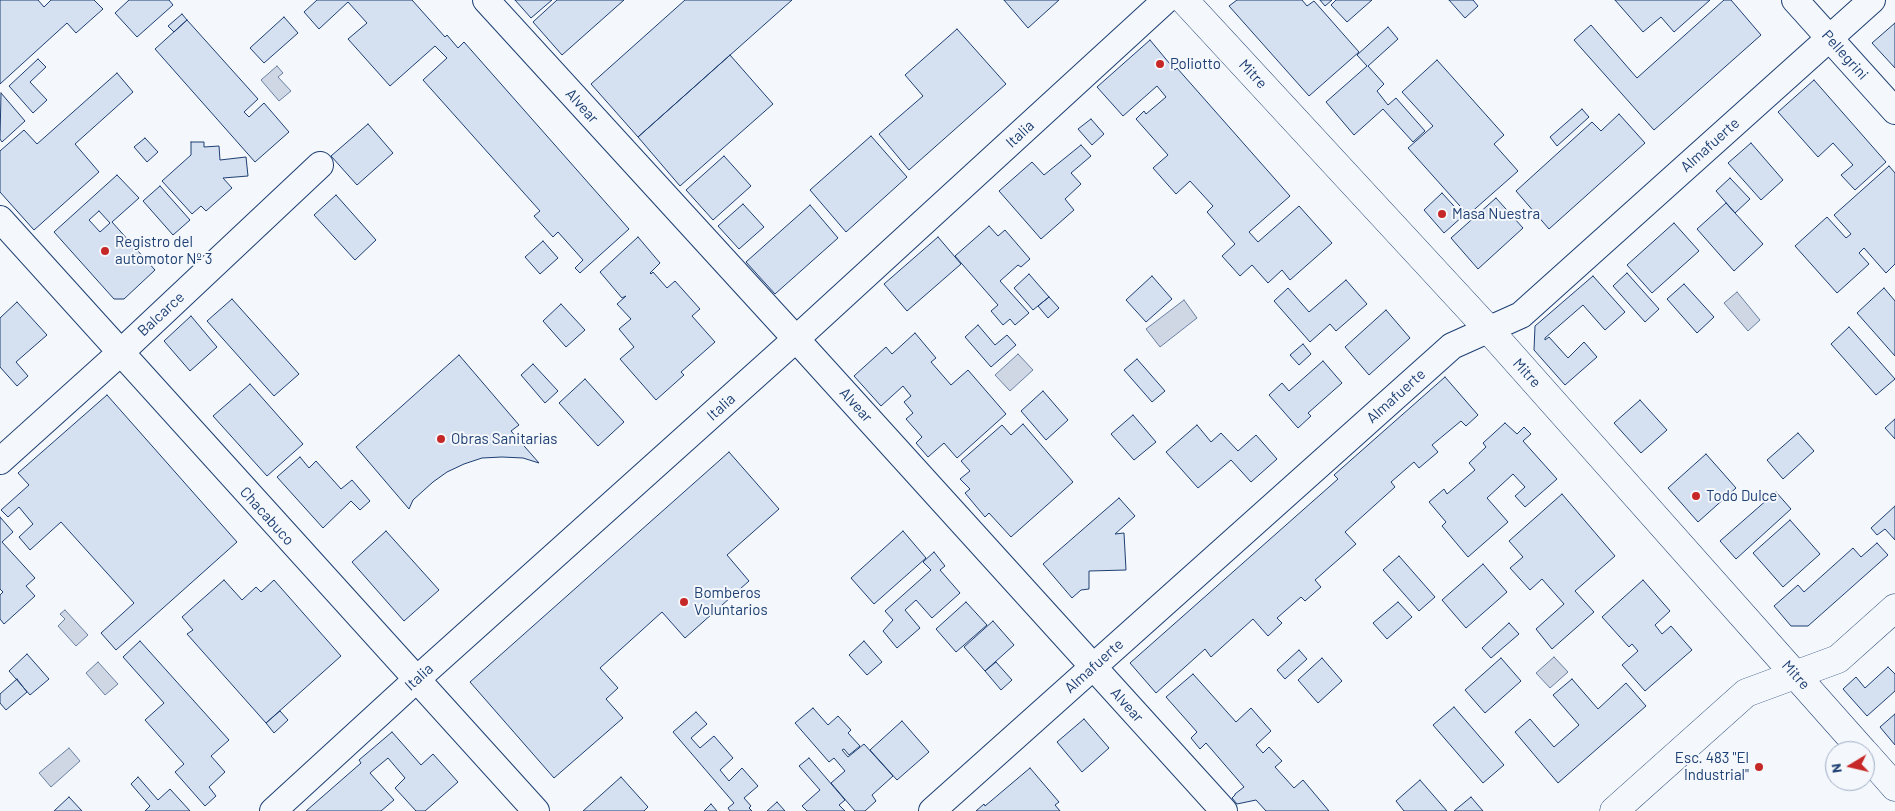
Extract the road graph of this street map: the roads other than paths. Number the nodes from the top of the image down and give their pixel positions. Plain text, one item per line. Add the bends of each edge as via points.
1 (486, 0) edge
2 (1166, 0) edge
3 (1184, 0) edge
4 (1795, 0) edge
5 (1872, 0) edge
6 (1829, 38) junction
7 (1895, 111) edge
8 (320, 165) dead end
9 (0, 219) edge
10 (1489, 330) junction
11 (796, 339) junction
12 (120, 353) junction
13 (0, 461) edge
14 (1895, 608) edge
15 (1093, 667) junction
16 (1796, 676) junction
17 (416, 680) junction
18 (1854, 741) edge
19 (1875, 764) edge
20 (1895, 787) edge
21 (273, 811) edge
22 (536, 811) edge
23 (932, 811) edge
24 (1224, 811) edge
25 (1614, 811) edge

1 - 11 street, Alvear
2 - 11 street, Italia
3 - 10 street, Mitre
4 - 6 street, Pellegrini
5 - 6 street, Almafuerte
6 - 7 street, Pellegrini
6 - 10 street, Almafuerte via 1521,315
8 - 12 street, Balcarce
9 - 12 street, Chacabuco
10 - 15 street, Almafuerte via 1452,346
10 - 16 street, Mitre
11 - 15 street, Alvear
11 - 17 street, Italia
12 - 13 street, Balcarce
12 - 17 street, Chacabuco
14 - 16 street via 1838,658
15 - 23 street, Almafuerte
15 - 24 street, Alvear
16 - 18 street, Mitre
16 - 25 street via 1746,693
17 - 21 street, Italia
17 - 22 street, Chacabuco
19 - 20 street, Mitre

